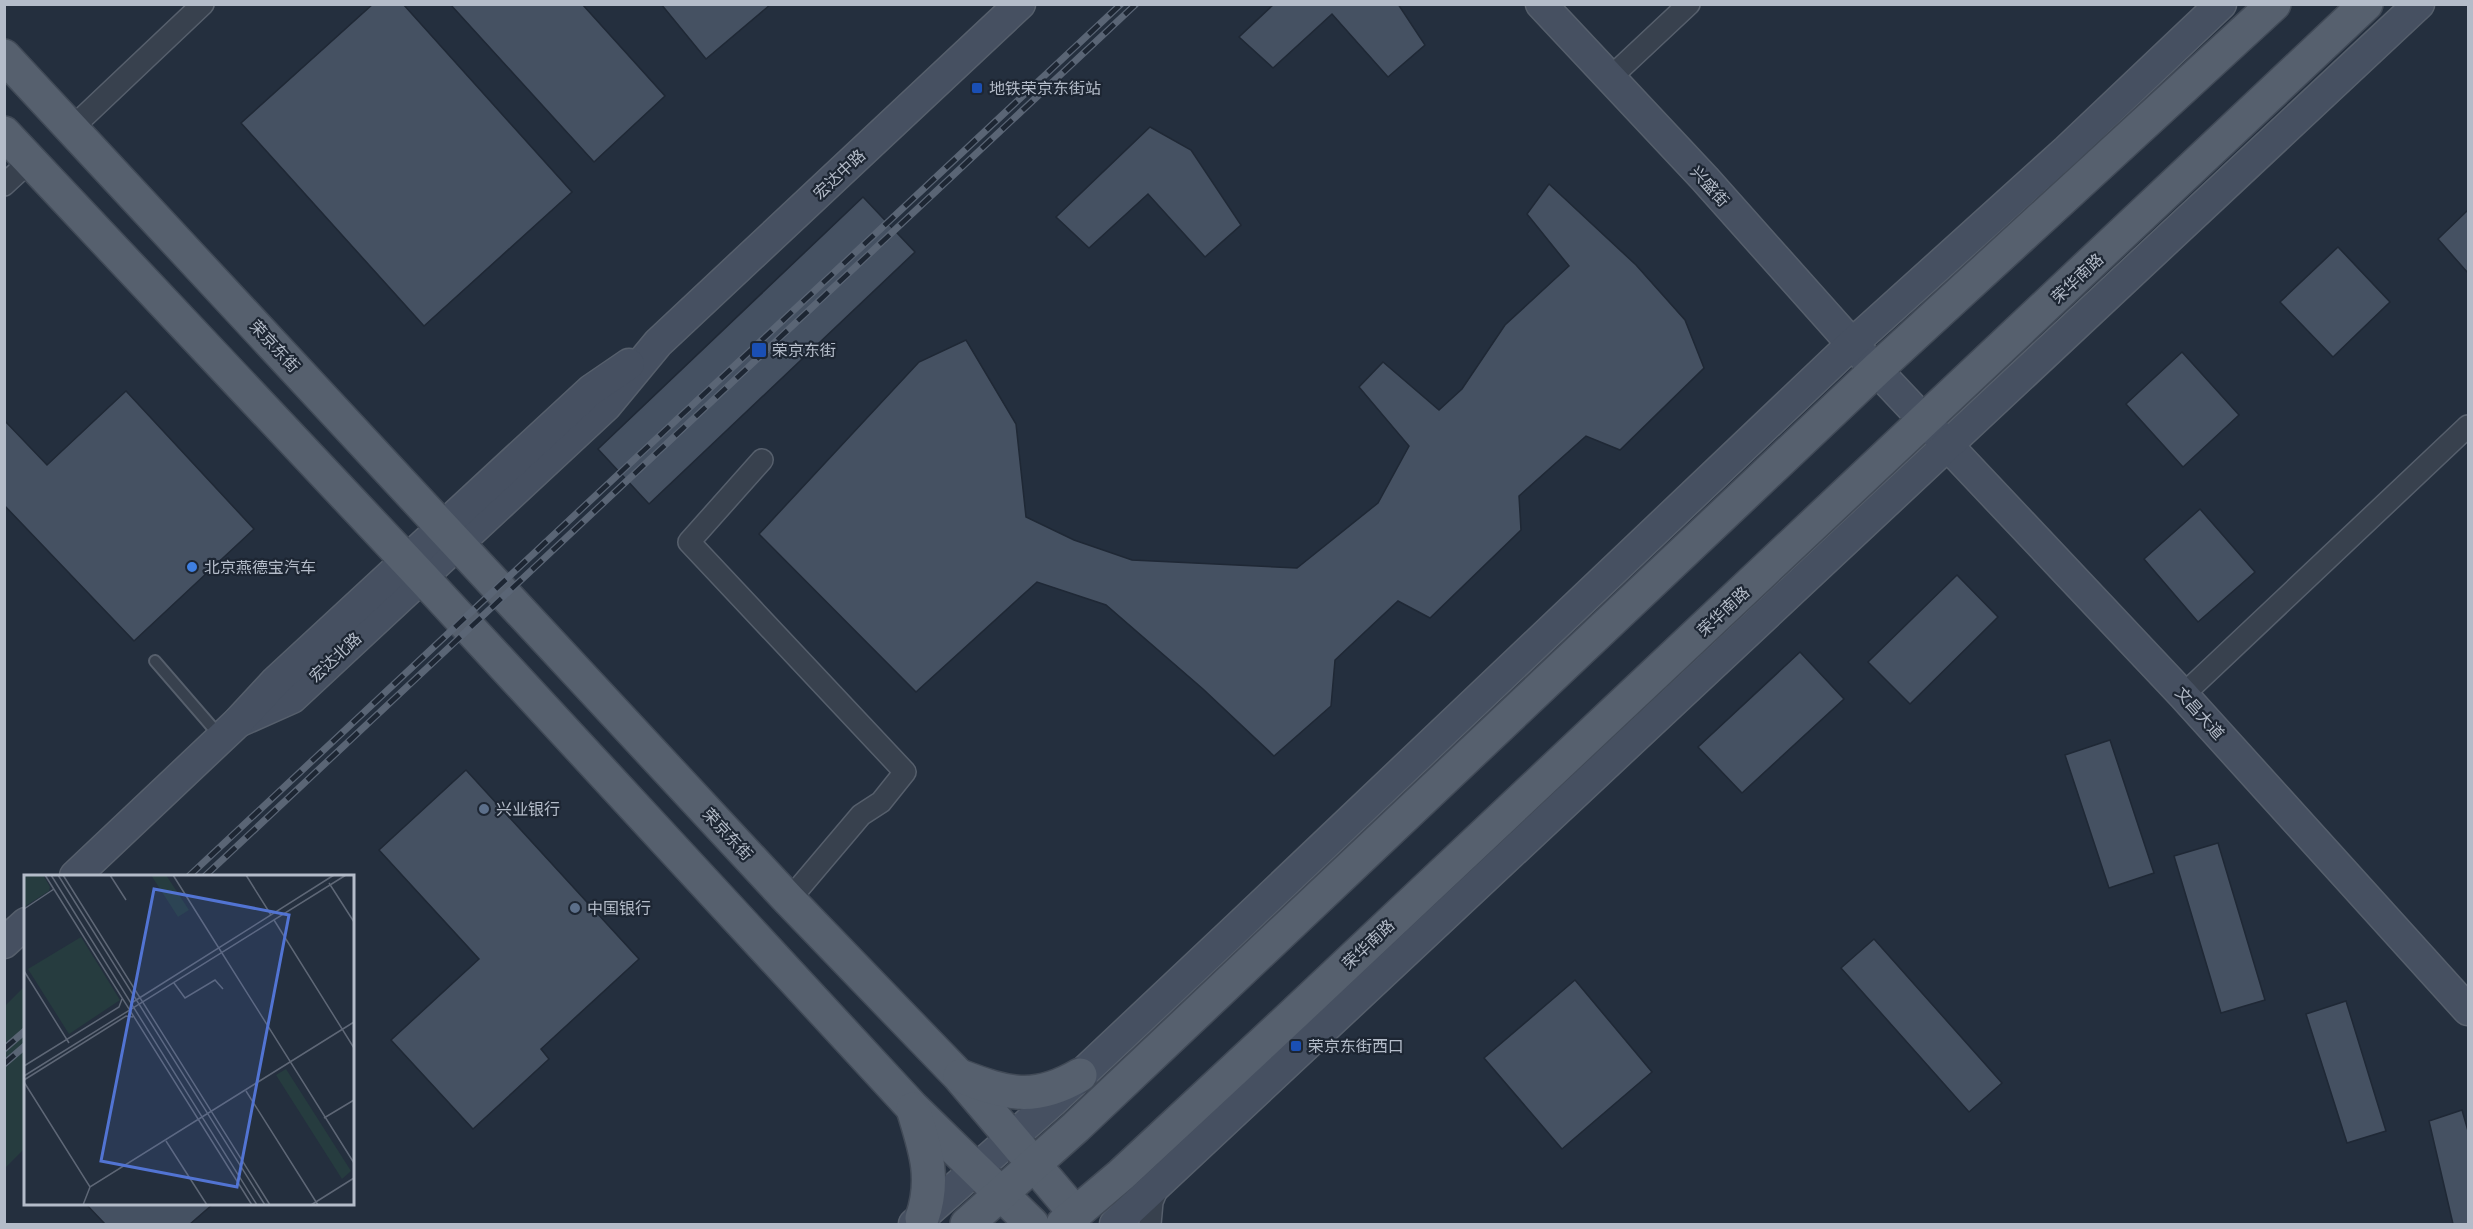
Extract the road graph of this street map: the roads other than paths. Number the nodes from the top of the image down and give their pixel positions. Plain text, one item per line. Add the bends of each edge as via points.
1 (203, 4) edge
2 (1020, 4) edge
3 (1542, 4) edge
4 (1689, 4) edge
5 (2221, 4) edge
6 (2274, 4) edge
7 (2366, 4) edge
8 (2419, 4) edge
9 (4, 56) edge
10 (1610, 78) junction
11 (2157, 114) junction
12 (72, 128) junction
13 (4, 133) edge
14 (2067, 150) junction
15 (31, 160) junction
16 (4, 185) edge
17 (1852, 344) junction
18 (1876, 370) junction
19 (2469, 426) edge
20 (1936, 433) junction
21 (762, 460) dead end
22 (451, 534) junction
23 (414, 569) junction
24 (1752, 628) junction
25 (1671, 660) junction
26 (155, 661) dead end
27 (2183, 695) junction
28 (230, 730) junction
29 (76, 875) edge
30 (1321, 897) junction
31 (789, 900) junction
32 (24, 925) edge
33 (1239, 926) junction
34 (4, 943) edge
35 (2469, 1010) edge
36 (1080, 1075) junction
37 (959, 1076) junction
38 (912, 1107) junction
39 (1010, 1137) junction
40 (1034, 1164) junction
41 (976, 1168) junction
42 (1160, 1182) junction
43 (1002, 1193) junction
44 (918, 1221) edge
45 (1074, 1221) edge
46 (967, 1224) edge
47 (1032, 1224) edge
48 (1115, 1224) edge
49 (1150, 1224) edge

1 - 12 street
2 - 22 street, 宏达中路 via 658,343 606,406
3 - 10 street, 兴盛街
4 - 10 street
5 - 14 street
6 - 11 main road
7 - 20 main road, 荣华南路
8 - 20 street
9 - 12 main road, 荣京东街
10 - 17 street, 兴盛街
11 - 14 street
11 - 18 main road
12 - 22 main road, 荣京东街
13 - 15 main road
14 - 17 street
15 - 16 street
15 - 23 main road
17 - 18 street, 兴盛街
17 - 33 street
18 - 20 street, 文昌大道
18 - 30 main road
19 - 27 street
20 - 24 street
20 - 25 main road, 荣华南路
20 - 27 street, 文昌大道
21 - 31 street via 689,542 905,772 881,802 861,815
22 - 23 street, 宏达北路
22 - 31 main road, 荣京东街
23 - 28 street, 宏达北路 via 276,681
23 - 38 main road
24 - 25 street
24 - 42 street
25 - 45 main road, 荣华南路
26 - 28 lane
27 - 35 street, 文昌大道
28 - 29 street, 宏达北路
30 - 33 street
30 - 40 main road
31 - 37 main road, 荣京东街
32 - 34 street
33 - 36 street
36 - 37 main road via 1062,1086 1028,1094 988,1087
36 - 39 street
37 - 39 main road, 荣京东街
38 - 41 main road
38 - 44 main road via 926,1150 930,1179 929,1197
39 - 40 main road, 荣京东街
39 - 41 street
40 - 43 main road
40 - 45 main road, 荣京东街
41 - 43 main road
41 - 44 street
42 - 48 street
42 - 49 street via 1152,1202
43 - 46 main road
43 - 47 main road

